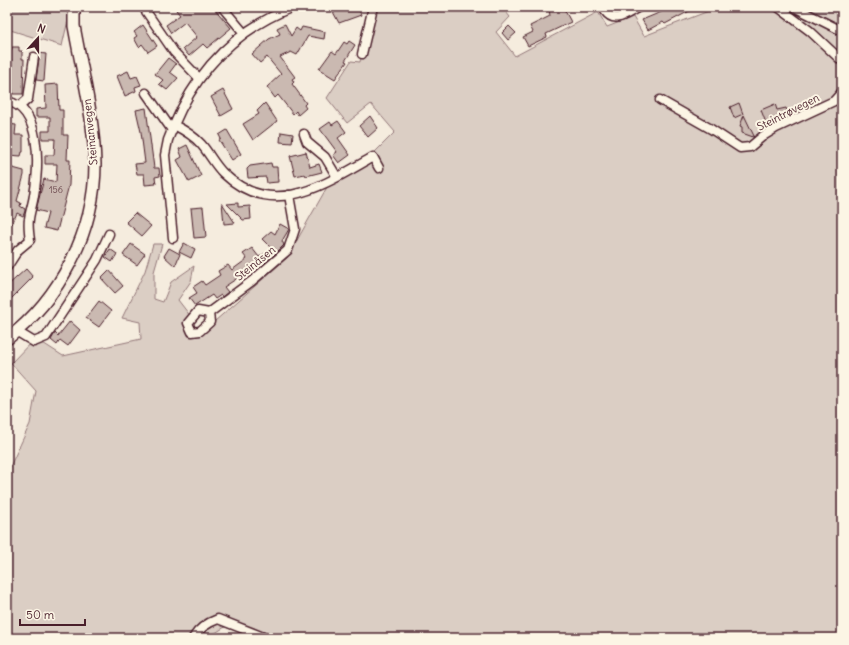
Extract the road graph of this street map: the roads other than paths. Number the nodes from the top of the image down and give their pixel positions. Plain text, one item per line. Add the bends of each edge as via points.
1 (74, 7) edge
2 (143, 7) edge
3 (222, 7) edge
4 (293, 7) edge
5 (372, 7) edge
6 (639, 7) edge
7 (778, 7) edge
8 (794, 7) edge
9 (605, 11) dead end
10 (842, 31) edge
11 (244, 33) junction
12 (362, 54) dead end
13 (34, 57) dead end
14 (842, 61) edge
15 (199, 78) junction
16 (842, 92) edge
17 (146, 93) dead end
18 (660, 100) dead end
19 (7, 101) edge
20 (20, 106) junction
21 (173, 127) junction
22 (304, 134) dead end
23 (379, 168) dead end
24 (337, 176) junction
25 (289, 195) junction
26 (109, 234) dead end
27 (173, 238) dead end
28 (7, 267) edge
29 (209, 313) dead end
30 (16, 331) junction
31 (7, 339) edge
32 (193, 638) edge
33 (266, 638) edge

1 - 30 main road, Steinanvegen via 74,26 94,144 92,198 84,229 64,276 41,306
2 - 15 street via 174,52
3 - 11 street
4 - 11 street
5 - 12 street
6 - 9 street via 616,18 609,17
7 - 14 street via 810,31
8 - 10 street
11 - 15 street via 220,54
13 - 20 street via 28,99
15 - 21 street
16 - 18 street, Steintrøvegen via 834,101 776,128 750,147 740,148
17 - 21 street
19 - 20 street
20 - 28 street via 28,116 35,134 37,165 34,196 28,219 30,240 18,250
21 - 25 street via 195,138 221,171 237,184 262,195
21 - 27 street via 165,155
22 - 24 street via 307,142 326,157
23 - 24 street via 373,157
24 - 25 street via 311,190
25 - 29 street, Steinåsen via 295,229 288,250
26 - 30 street via 97,260 46,337 34,342
30 - 31 main road, Steinanvegen
32 - 33 street via 197,631 218,619

